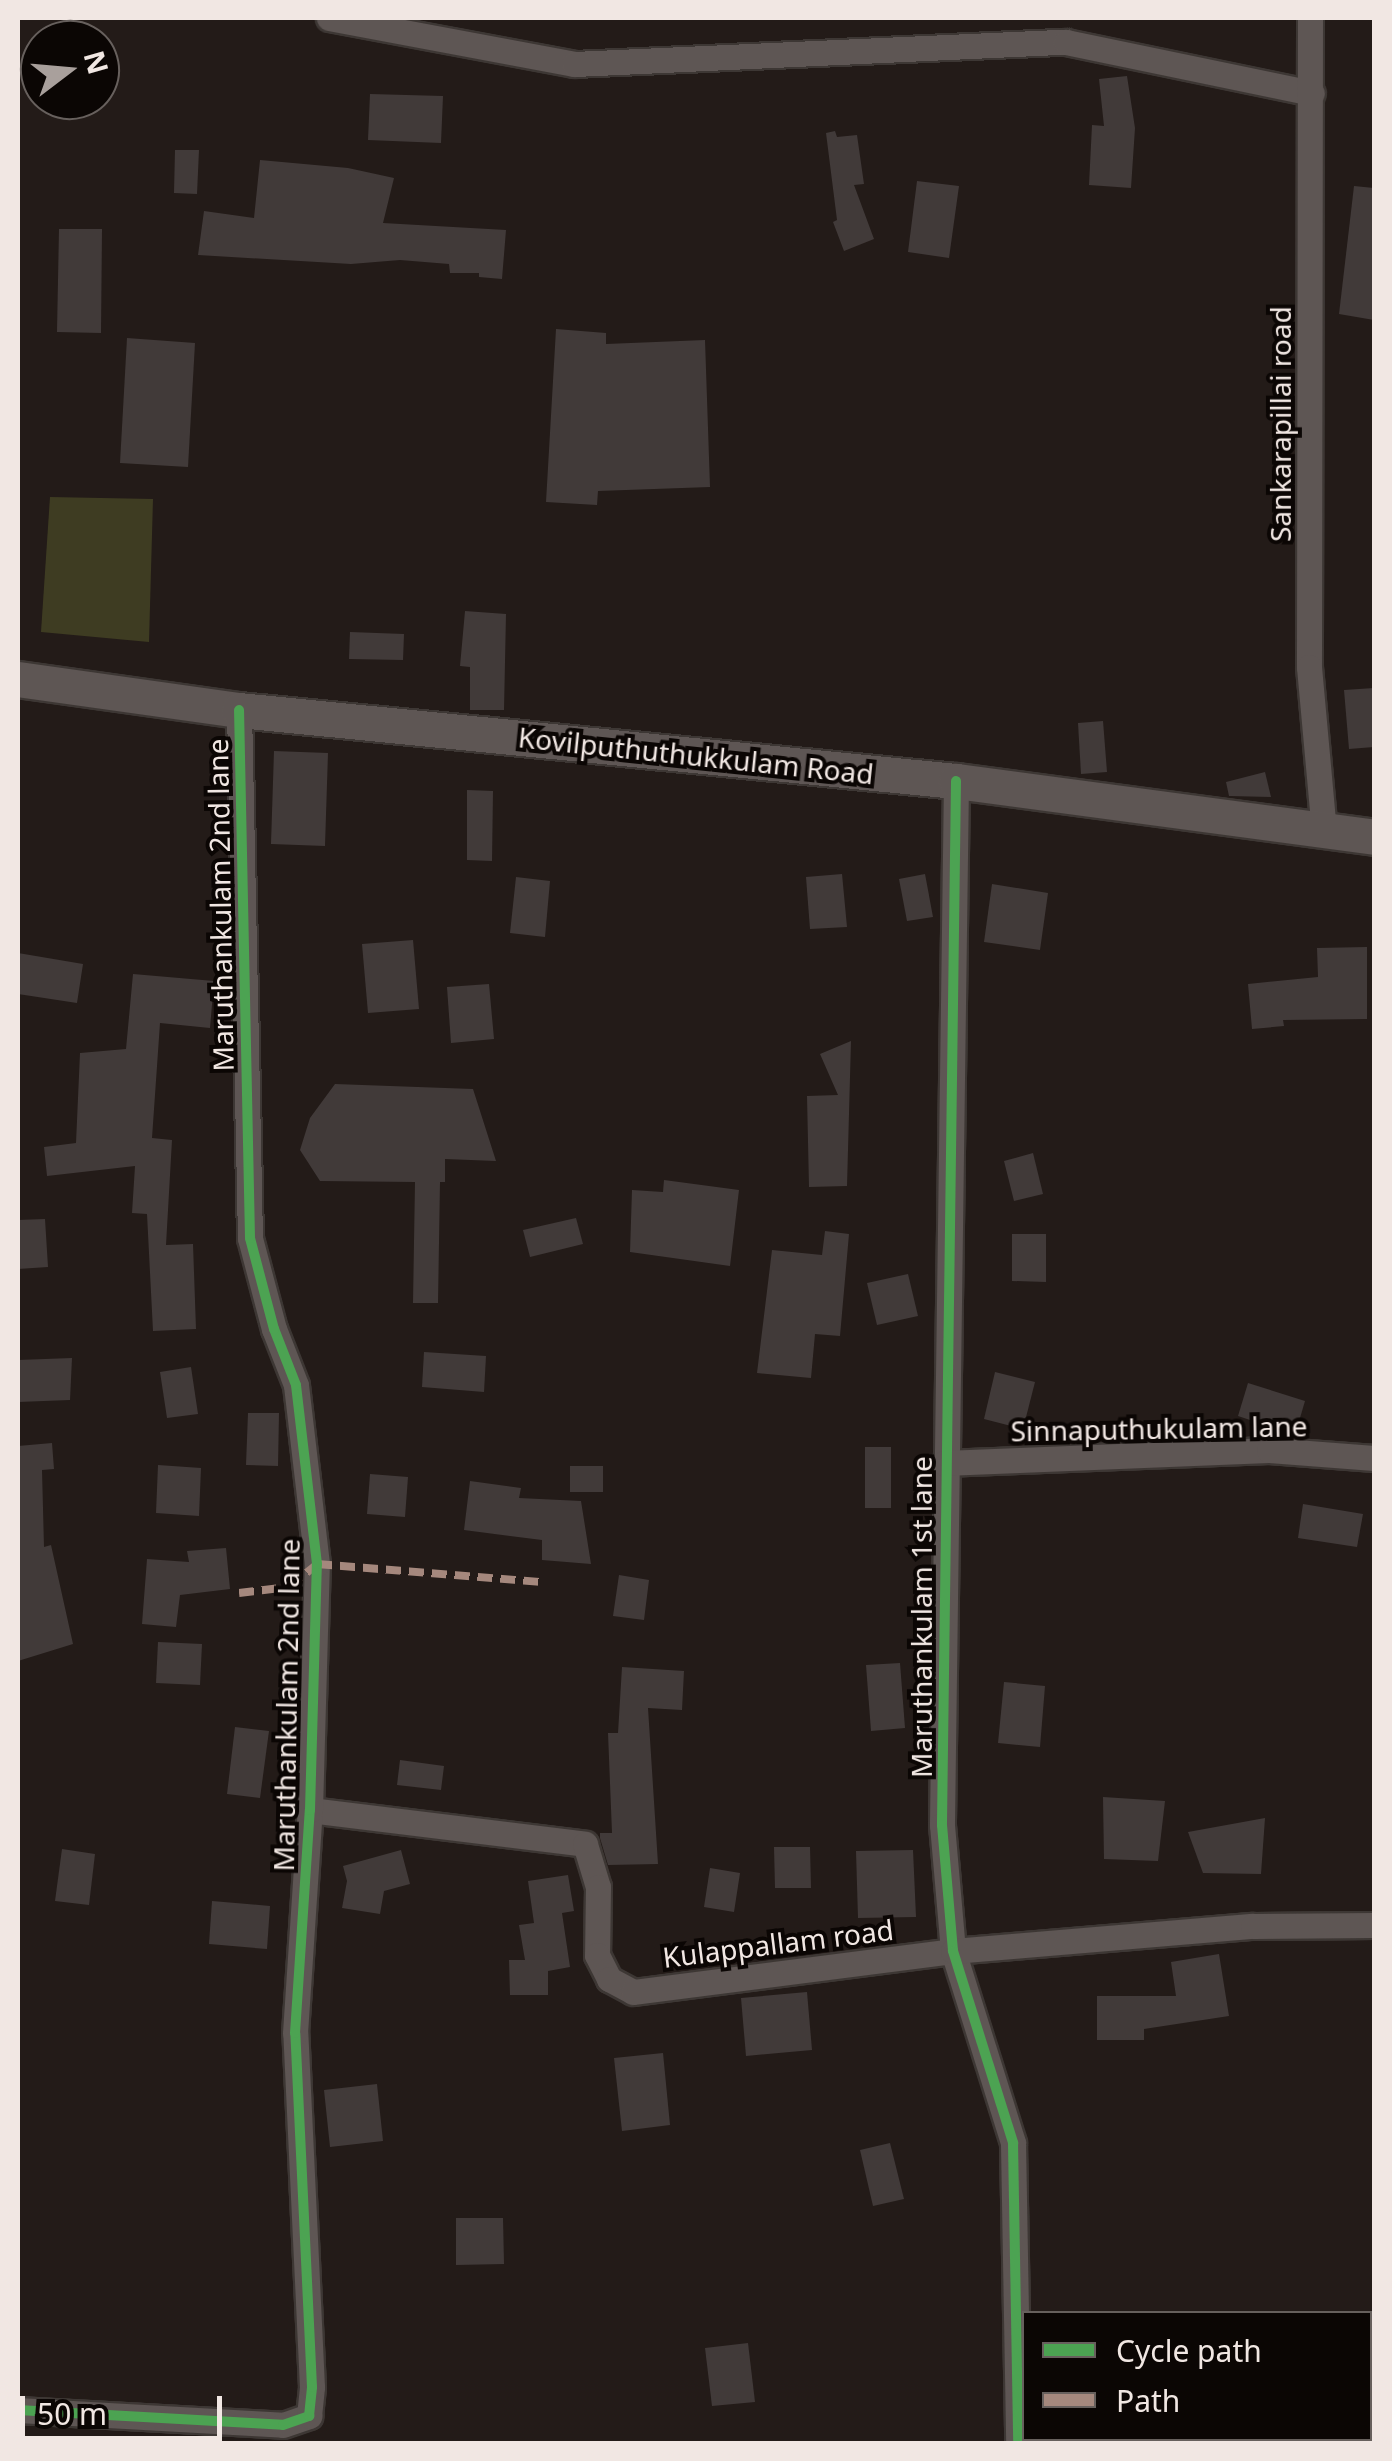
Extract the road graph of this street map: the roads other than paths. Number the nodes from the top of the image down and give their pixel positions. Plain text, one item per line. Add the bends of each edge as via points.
1 (329, 18) edge
2 (1310, 18) edge
3 (1312, 93) junction
4 (18, 679) edge
5 (238, 710) junction
6 (956, 781) junction
7 (1324, 831) junction
8 (1374, 836) edge
9 (1374, 1458) edge
10 (944, 1464) junction
11 (310, 1810) junction
12 (1374, 1925) edge
13 (953, 1950) junction
14 (18, 2410) edge
15 (1018, 2444) edge

1 - 3 street via 574,64 1066,42
2 - 3 street, Sankarapillai road
3 - 7 street, Sankarapillai road via 1309,667
4 - 5 street, Kovilputhuthukkulam Road
5 - 6 street, Kovilputhuthukkulam Road
5 - 11 street, Maruthankulam 2nd lane via 250,1238 296,1385 317,1564
6 - 7 street, Kovilputhuthukkulam Road
6 - 10 street, Maruthankulam 1st lane
7 - 8 street, Kovilputhuthukkulam Road
9 - 10 street, Sinnaputhukulam lane via 1269,1450
10 - 13 street, Maruthankulam 1st lane via 942,1825
11 - 13 street, Kulappallam road via 585,1844 598,1888 597,1955 609,1979 634,1992
11 - 14 street, Maruthankulam 2nd lane via 295,2033 309,2416 283,2424
12 - 13 street, Kulappallam road via 1253,1926
13 - 15 street, Maruthankulam 1st lane via 1012,2143

